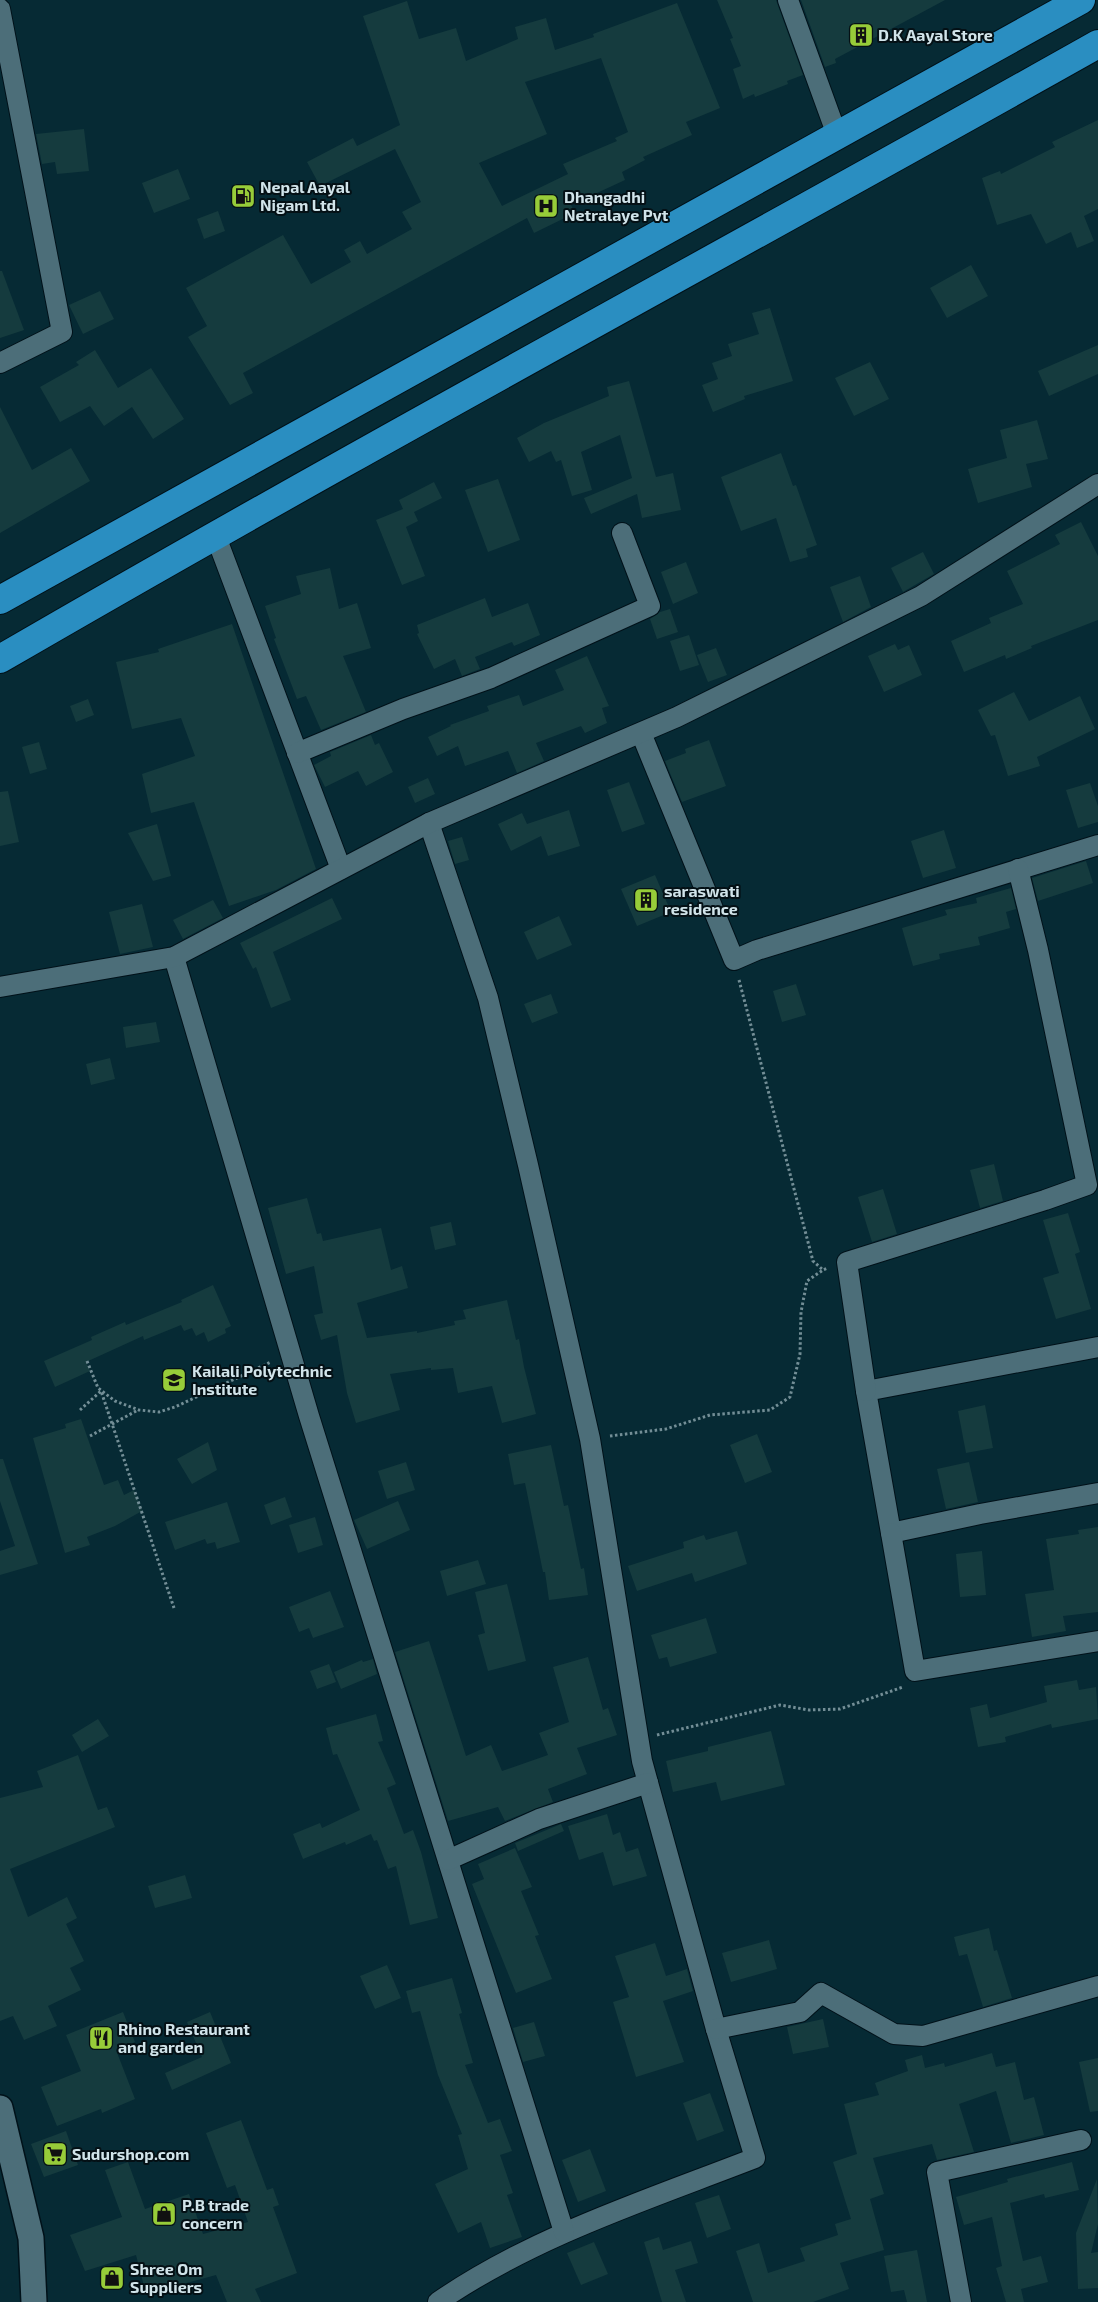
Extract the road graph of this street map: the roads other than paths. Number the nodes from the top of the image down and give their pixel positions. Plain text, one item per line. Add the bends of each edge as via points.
1 (788, 0) edge
2 (1081, 0) edge
3 (0, 9) edge
4 (1098, 44) edge
5 (837, 135) junction
6 (0, 363) edge
7 (1098, 484) edge
8 (622, 533) dead end
9 (215, 534) junction
10 (0, 600) edge
11 (0, 659) edge
12 (641, 733) junction
13 (297, 753) junction
14 (429, 822) junction
15 (1098, 845) edge
16 (341, 869) junction
17 (1018, 869) junction
18 (174, 957) junction
19 (0, 987) edge
20 (1098, 1347) edge
21 (866, 1391) junction
22 (1098, 1493) edge
23 (891, 1533) junction
24 (1098, 1641) edge
25 (648, 1783) junction
26 (448, 1860) junction
27 (1098, 1986) edge
28 (716, 2029) junction
29 (0, 2108) edge
30 (1082, 2140) dead end
31 (5, 2156) edge
32 (564, 2232) junction
33 (34, 2302) edge
34 (438, 2302) edge
35 (961, 2302) edge

1 - 5 street
2 - 5 highway
3 - 6 street via 62,332
4 - 9 highway
5 - 10 highway
7 - 12 street via 921,596
8 - 13 street via 650,606 491,678
9 - 11 highway
9 - 13 street
12 - 14 street
12 - 17 street via 734,960 757,950
13 - 16 street
14 - 16 street
14 - 25 street via 488,998 528,1165 590,1439 638,1740
15 - 17 street
16 - 18 street
17 - 21 street via 1087,1185 847,1262
18 - 19 street
18 - 26 street via 308,1416
20 - 21 street
21 - 23 street
22 - 23 street
23 - 24 street via 915,1671
25 - 26 street via 539,1819
25 - 28 street
26 - 32 street
27 - 28 street via 923,2036 894,2034 821,1994 800,2012
28 - 32 street via 755,2158
29 - 31 street
30 - 35 street via 936,2172
31 - 33 street via 31,2238
32 - 34 street via 468,2281

